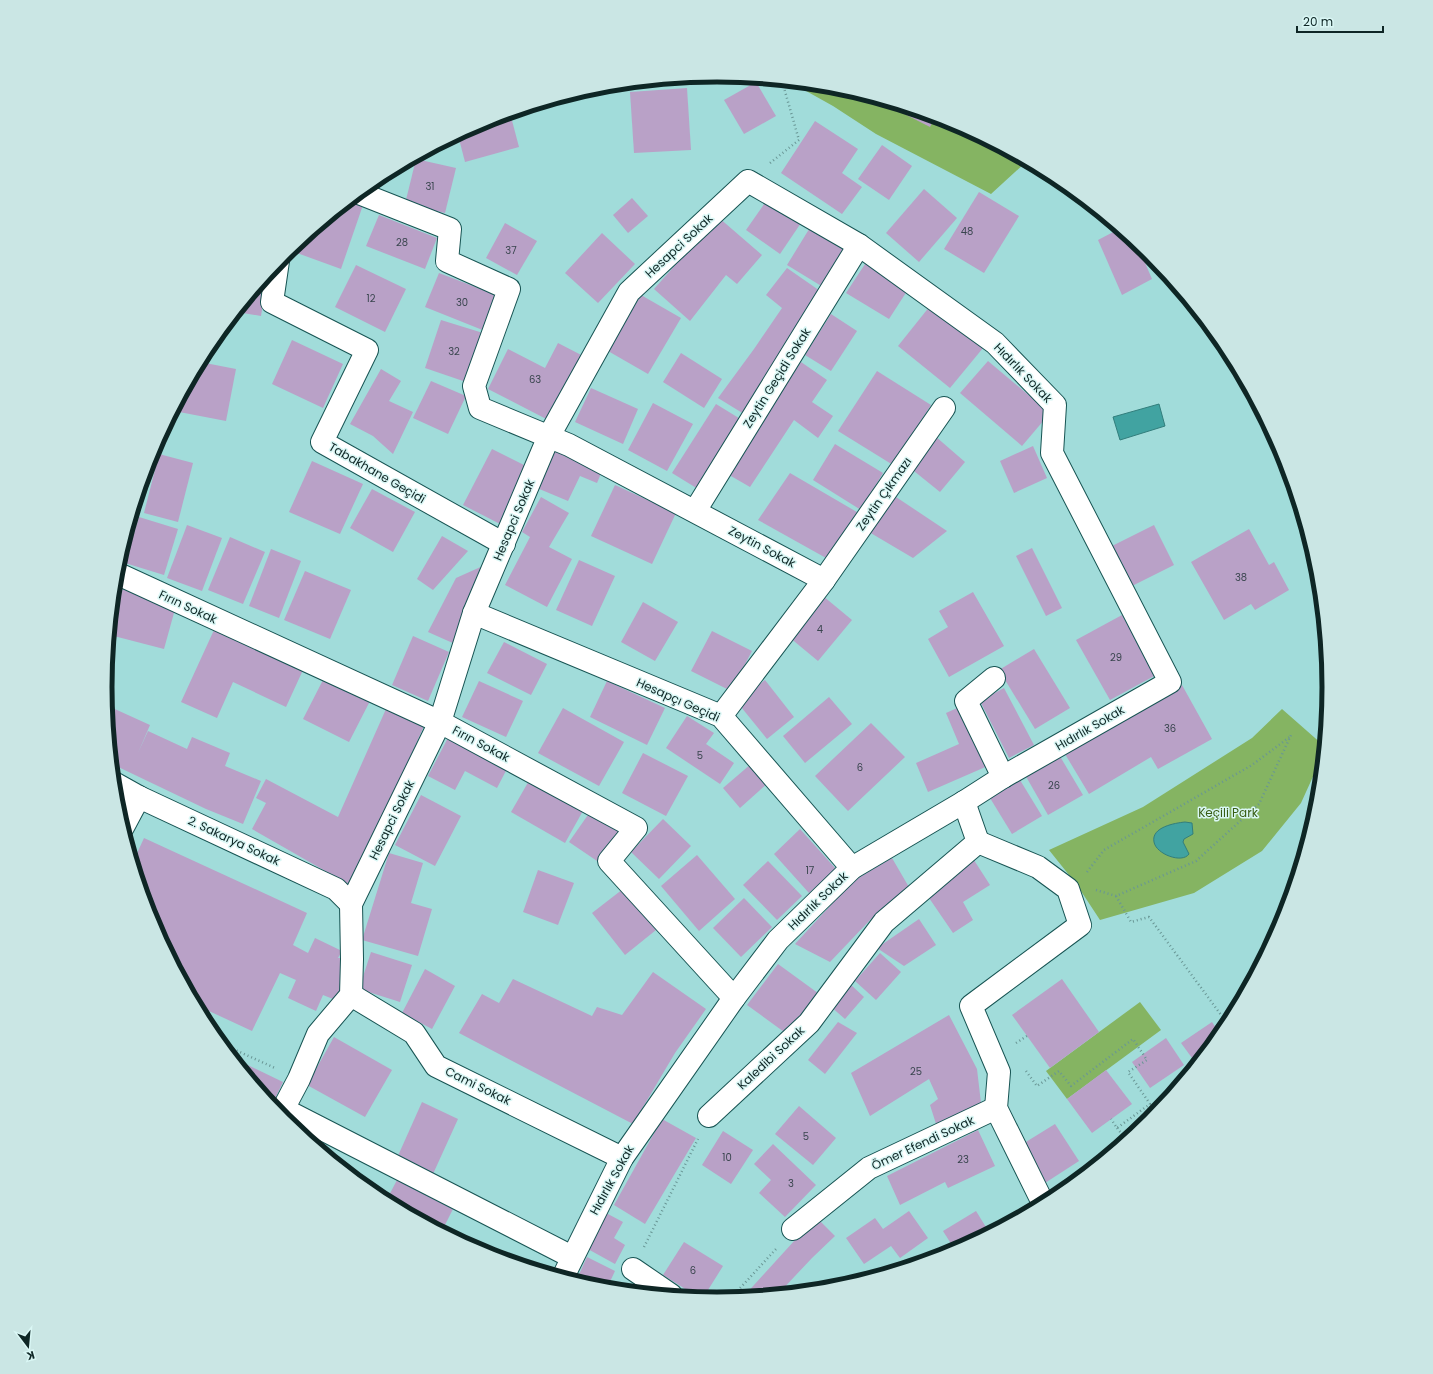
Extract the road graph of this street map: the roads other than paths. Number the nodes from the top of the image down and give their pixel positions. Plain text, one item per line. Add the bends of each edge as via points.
1 (748, 181) joint
2 (364, 195) edge
3 (859, 245) junction
4 (276, 273) edge
5 (944, 408) dead end
6 (549, 436) junction
7 (695, 511) junction
8 (504, 544) junction
9 (122, 576) edge
10 (824, 580) junction
11 (474, 613) junction
12 (994, 678) dead end
13 (721, 716) junction
14 (440, 722) junction
15 (1002, 777) junction
16 (120, 786) edge
17 (140, 797) junction
18 (964, 802) junction
19 (127, 821) edge
20 (978, 842) junction
21 (852, 868) junction
22 (351, 904) junction
23 (351, 995) junction
24 (734, 998) junction
25 (996, 1108) junction
26 (284, 1109) edge
27 (290, 1116) edge
28 (709, 1116) road end
29 (622, 1158) junction
30 (1040, 1198) edge
31 (793, 1229) road end
32 (572, 1257) junction
33 (633, 1269) road end
34 (565, 1272) edge
35 (664, 1290) edge

1 - 3 street, Hıdırlık Sokak
1 - 6 street, Hesapci Sokak via 629,292
2 - 6 street, Zeytin Sokak via 450,229 448,261 509,289 474,386 480,408
3 - 7 street, Zeytin Geçidi Sokak
3 - 15 street, Hıdırlık Sokak via 995,343 1055,405 1052,453 1170,682
4 - 8 street, Tabakhane Geçidi via 272,302 367,350 322,442
5 - 10 street, Zeytin Çıkmazı
6 - 7 street, Zeytin Sokak
6 - 8 street, Hesapci Sokak
7 - 10 street, Zeytin Sokak
8 - 11 street, Hesapci Sokak
9 - 14 street, Fırın Sokak
10 - 13 street
11 - 13 street, Hesapçı Geçidi
11 - 14 street, Hesapci Sokak
12 - 15 street via 966,701
13 - 21 street, Hesapçı Geçidi
14 - 22 street, Hesapci Sokak
14 - 24 street, Fırın Sokak via 636,828 610,861
15 - 18 street, Hıdırlık Sokak
16 - 17 street, 2. Sakarya Sokak
17 - 19 street
17 - 22 street, 2. Sakarya Sokak via 336,889
18 - 20 street
18 - 21 street, Hıdırlık Sokak
20 - 25 street via 1038,867 1072,887 1080,925 971,1006 999,1072
20 - 28 street, Kaledibi Sokak via 884,922 809,1023
21 - 24 street, Hıdırlık Sokak via 778,940
22 - 23 street
23 - 26 street via 318,1034
23 - 29 street, Cami Sokak via 414,1032 436,1066
24 - 29 street, Hıdırlık Sokak
25 - 30 street
25 - 31 street, Ömer Efendi Sokak via 869,1168
27 - 32 street
29 - 32 street, Hıdırlık Sokak
32 - 34 street, Hıdırlık Sokak
33 - 35 street

